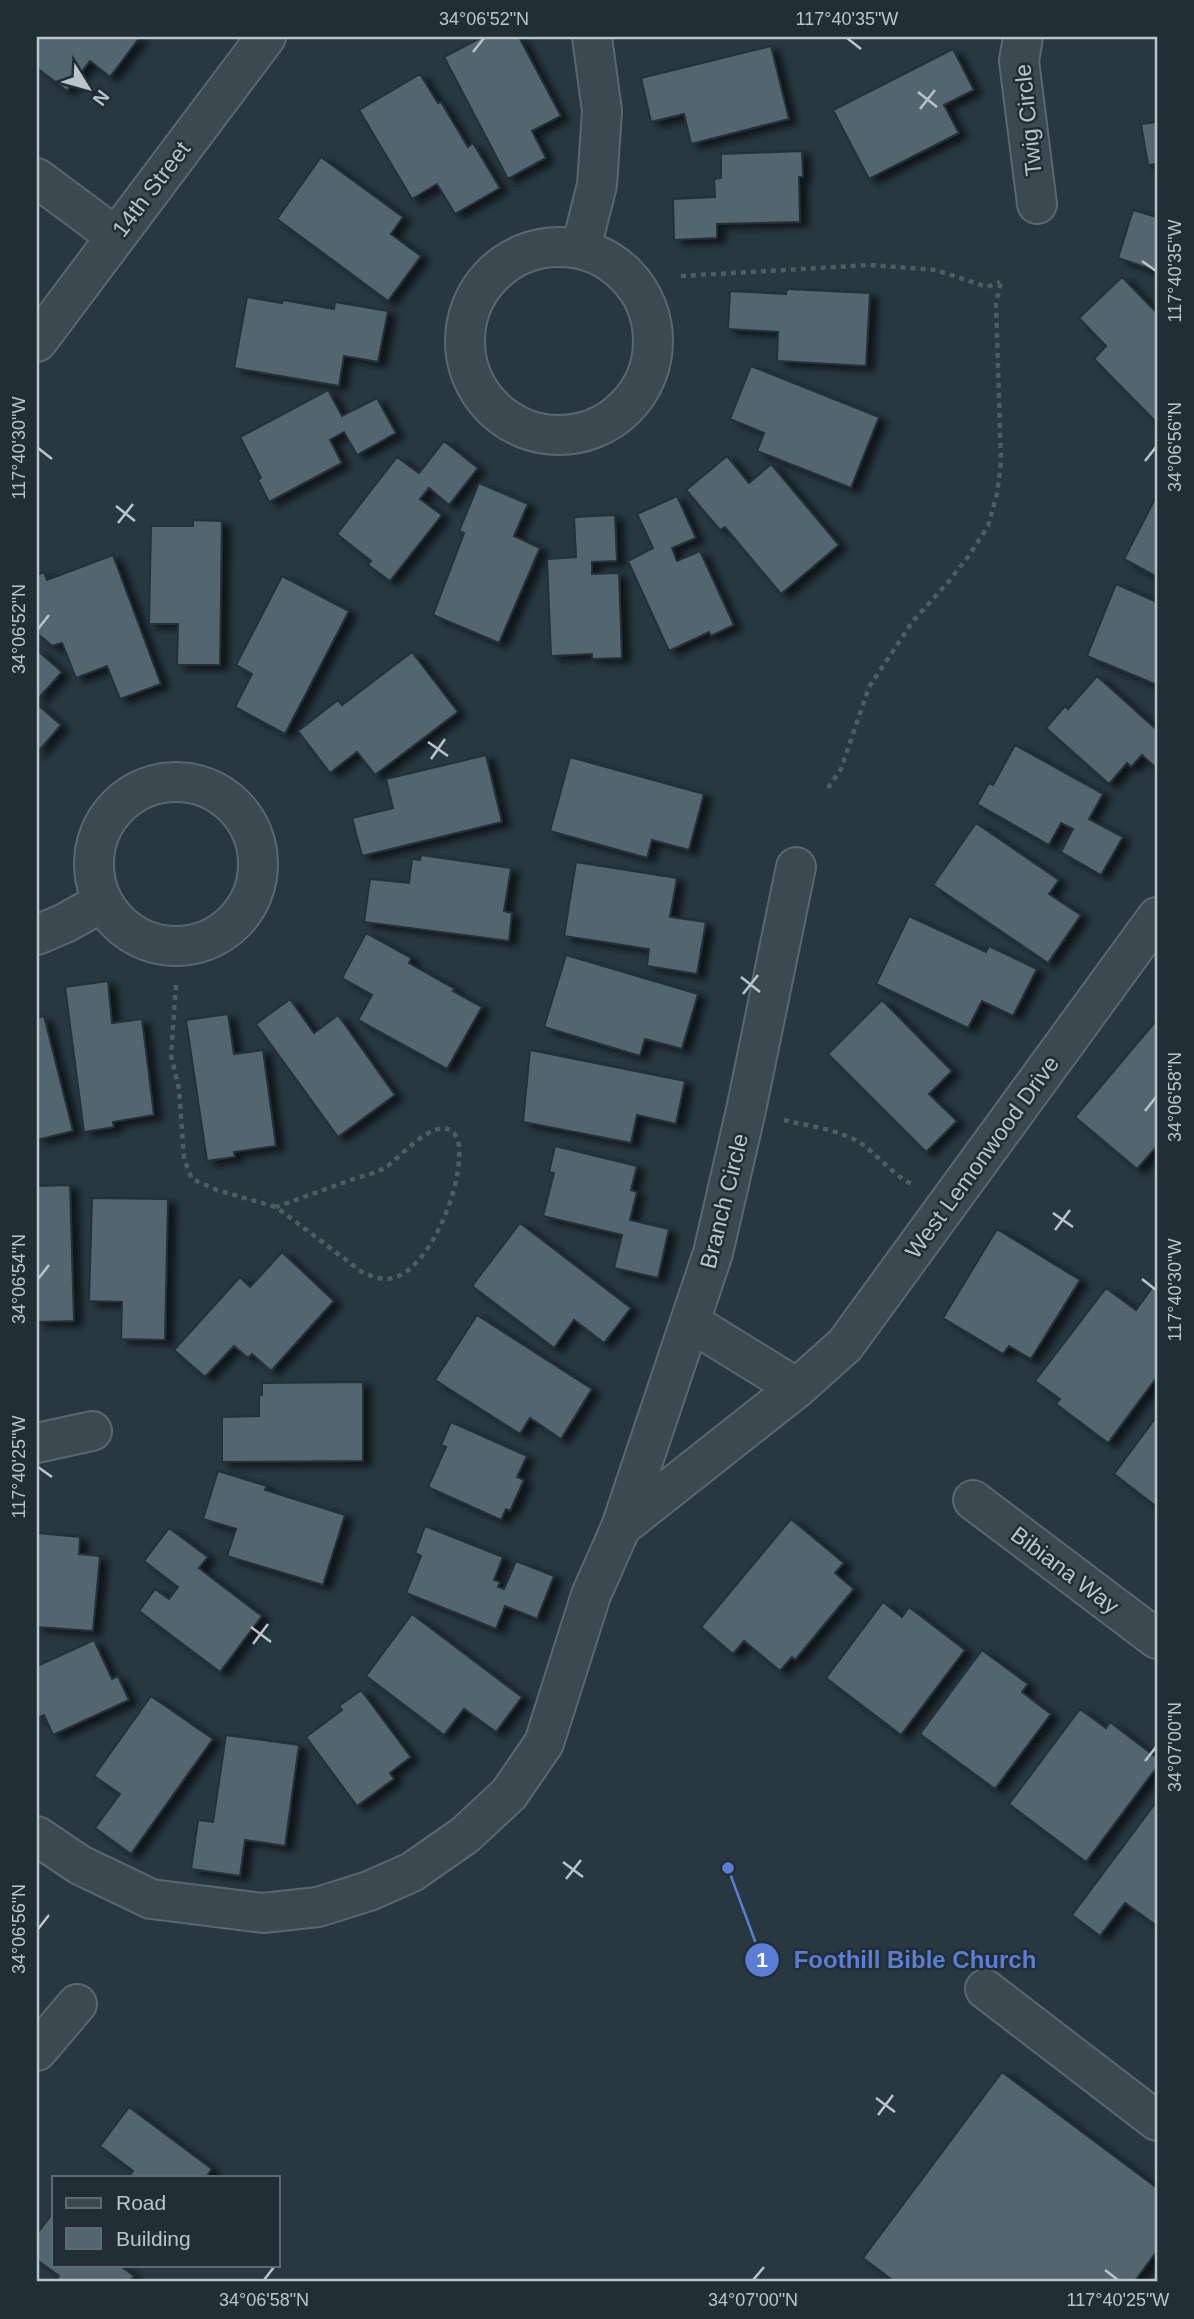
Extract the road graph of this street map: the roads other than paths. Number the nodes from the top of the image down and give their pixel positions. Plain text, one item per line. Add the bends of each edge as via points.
1 (266, 37) edge
2 (592, 37) edge
3 (1023, 37) edge
4 (37, 178) edge
5 (1037, 204) dead end
6 (116, 236) junction
7 (581, 248) junction
8 (37, 342) edge
9 (796, 867) dead end
10 (103, 902) junction
11 (1157, 917) edge
12 (37, 935) edge
13 (690, 1322) junction
14 (797, 1388) junction
15 (92, 1431) dead end
16 (37, 1443) edge
17 (973, 1500) dead end
18 (621, 1527) junction
19 (1157, 1639) edge
20 (37, 1836) edge
21 (985, 1989) dead end
22 (78, 2004) dead end
23 (37, 2052) edge
24 (1157, 2121) edge

1 - 6 street, 14th Street
2 - 7 street via 602,111 597,185
3 - 5 street, Twig Circle via 1019,61
4 - 6 street
6 - 8 street, 14th Street
7 - 7 street via 544,247 509,260 481,285 466,319 464,356 477,391 502,419 536,434 573,436 608,423 636,397 652,364 653,326 640,291 615,264
9 - 13 street, Branch Circle via 713,1253
10 - 10 street via 123,928 151,943 183,947 214,937 239,917 255,889 258,857 250,826 230,801 202,785 170,782 139,790 114,811 98,839 94,871
10 - 12 street
11 - 14 street, West Lemonwood Drive via 845,1345
13 - 14 street
13 - 18 street, Branch Circle
14 - 18 street, West Lemonwood Drive
15 - 16 street
17 - 19 street, Bibiana Way
18 - 20 street, Branch Circle via 591,1595 544,1743 509,1794 466,1835 412,1872 318,1907 263,1913 151,1899 80,1865
21 - 24 street
22 - 23 street

